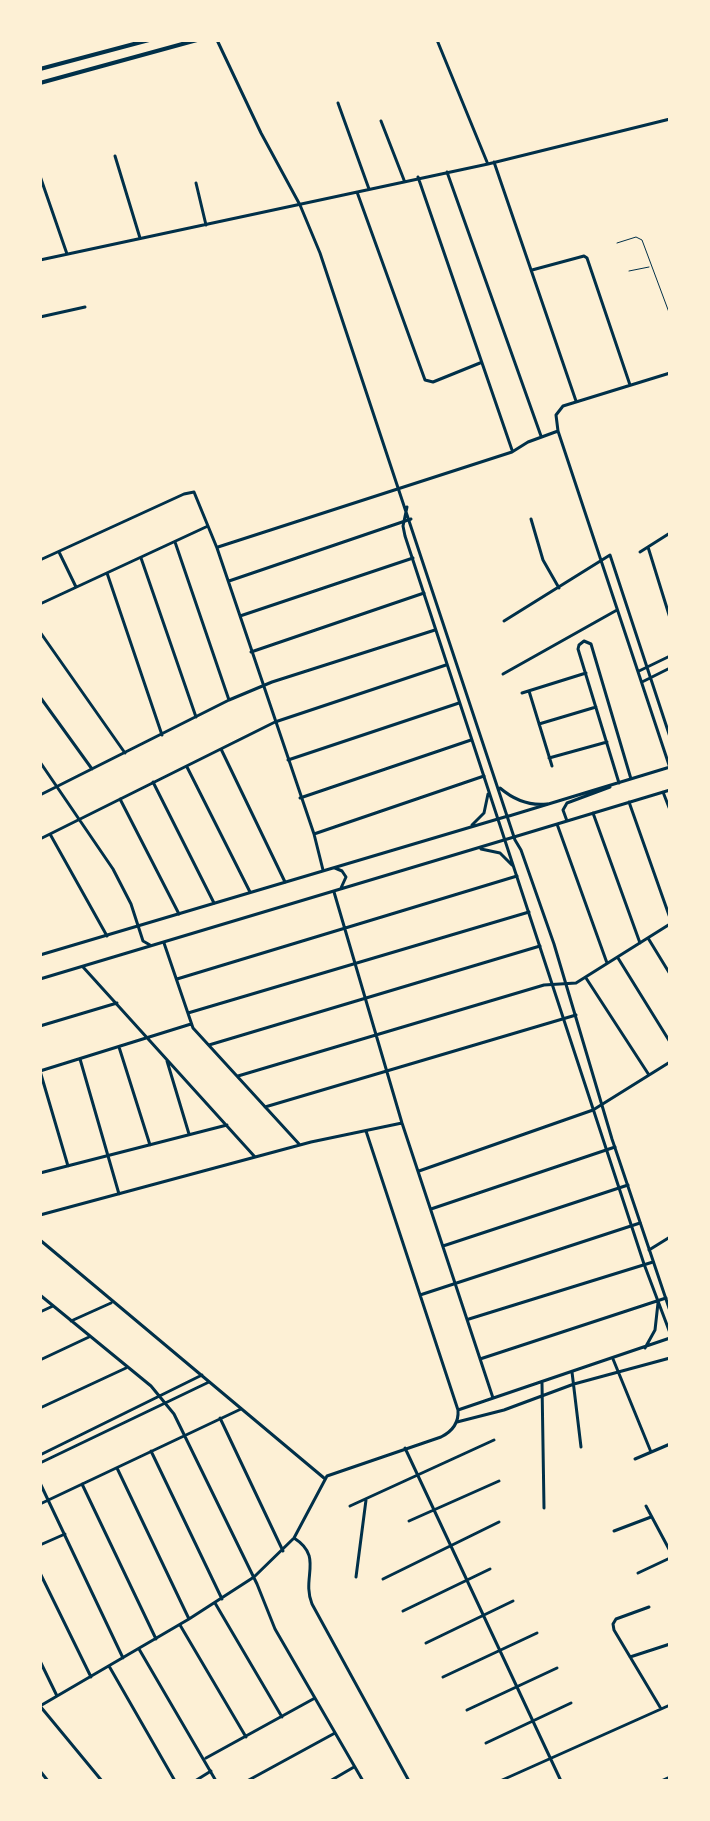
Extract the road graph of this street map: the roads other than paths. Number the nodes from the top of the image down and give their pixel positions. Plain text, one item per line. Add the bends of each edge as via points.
1 (149, 40) edge
2 (197, 40) edge
3 (217, 40) edge
4 (437, 40) edge
5 (40, 69) edge
6 (40, 83) edge
7 (338, 103) dead end
8 (670, 119) edge
9 (381, 121) dead end
10 (115, 156) dead end
11 (494, 162) junction
12 (488, 164) junction
13 (447, 172) junction
14 (40, 176) edge
15 (418, 177) junction
16 (404, 180) junction
17 (196, 183) dead end
18 (369, 189) junction
19 (357, 192) junction
20 (300, 205) junction
21 (206, 225) junction
22 (140, 238) junction
23 (617, 243) dead end
24 (67, 254) junction
25 (40, 260) edge
26 (652, 267) junction
27 (531, 270) junction
28 (629, 271) dead end
29 (85, 307) dead end
30 (670, 315) edge
31 (40, 317) edge
32 (481, 362) junction
33 (670, 373) edge
34 (630, 385) junction
35 (576, 402) junction
36 (558, 431) junction
37 (541, 436) junction
38 (512, 452) junction
39 (398, 488) junction
40 (407, 507) junction
41 (411, 519) junction
42 (531, 519) dead end
43 (403, 521) junction
44 (208, 526) junction
45 (670, 533) edge
46 (175, 542) junction
47 (648, 547) junction
48 (217, 548) junction
49 (59, 552) junction
50 (640, 552) dead end
51 (141, 558) junction
52 (413, 558) junction
53 (40, 560) edge
54 (599, 560) junction
55 (107, 573) junction
56 (228, 582) junction
57 (76, 587) junction
58 (559, 588) junction
59 (424, 593) junction
60 (40, 604) edge
61 (617, 610) junction
62 (240, 616) junction
63 (670, 617) edge
64 (504, 621) dead end
65 (435, 630) junction
66 (40, 632) edge
67 (251, 652) junction
68 (670, 656) edge
69 (446, 665) junction
70 (670, 668) edge
71 (647, 669) junction
72 (639, 671) junction
73 (586, 673) junction
74 (503, 674) dead end
75 (651, 679) junction
76 (642, 682) junction
77 (263, 686) junction
78 (529, 691) junction
79 (522, 693) dead end
80 (40, 697) edge
81 (229, 700) junction
82 (459, 703) junction
83 (596, 707) junction
84 (196, 717) junction
85 (275, 722) junction
86 (539, 724) junction
87 (162, 735) junction
88 (670, 737) edge
89 (472, 740) junction
90 (607, 742) junction
91 (221, 749) junction
92 (125, 753) junction
93 (549, 758) junction
94 (288, 761) junction
95 (40, 762) edge
96 (186, 766) junction
97 (552, 766) dead end
98 (670, 768) edge
99 (92, 769) junction
100 (484, 776) junction
101 (631, 779) junction
102 (153, 782) junction
103 (619, 783) junction
104 (613, 784) junction
105 (487, 786) junction
106 (58, 787) junction
107 (499, 787) junction
108 (670, 790) edge
109 (663, 792) junction
110 (40, 795) edge
111 (300, 798) junction
112 (120, 799) junction
113 (629, 802) junction
114 (547, 804) junction
115 (670, 810) edge
116 (593, 813) junction
117 (508, 816) junction
118 (80, 819) junction
119 (498, 819) junction
120 (567, 821) junction
121 (557, 824) junction
122 (468, 828) junction
123 (50, 834) junction
124 (314, 834) junction
125 (514, 837) junction
126 (40, 839) edge
127 (505, 840) junction
128 (477, 849) junction
129 (332, 867) junction
130 (515, 869) junction
131 (323, 870) junction
132 (517, 876) junction
133 (285, 882) junction
134 (336, 891) junction
135 (250, 892) junction
136 (214, 903) junction
137 (529, 912) junction
138 (179, 914) junction
139 (670, 918) edge
140 (670, 924) edge
141 (139, 926) junction
142 (345, 929) junction
143 (107, 936) junction
144 (648, 938) junction
145 (164, 943) junction
146 (640, 943) junction
147 (154, 946) junction
148 (540, 946) junction
149 (40, 955) edge
150 (618, 958) junction
151 (355, 963) junction
152 (608, 965) junction
153 (83, 967) junction
154 (670, 974) edge
155 (586, 978) junction
156 (40, 979) edge
157 (177, 979) junction
158 (552, 984) junction
159 (567, 985) junction
160 (366, 1000) junction
161 (117, 1003) junction
162 (188, 1013) junction
163 (576, 1015) junction
164 (564, 1019) junction
165 (191, 1024) junction
166 (40, 1026) edge
167 (375, 1035) junction
168 (149, 1038) junction
169 (670, 1042) edge
170 (209, 1045) junction
171 (119, 1047) junction
172 (166, 1057) junction
173 (80, 1059) junction
174 (670, 1062) edge
175 (40, 1071) edge
176 (386, 1071) junction
177 (649, 1075) junction
178 (238, 1076) junction
179 (602, 1104) junction
180 (265, 1107) junction
181 (593, 1110) junction
182 (402, 1123) junction
183 (227, 1125) junction
184 (366, 1131) junction
185 (189, 1134) junction
186 (150, 1145) junction
187 (300, 1145) junction
188 (615, 1147) junction
189 (607, 1149) junction
190 (109, 1156) junction
191 (256, 1158) junction
192 (68, 1166) junction
193 (419, 1171) junction
194 (40, 1173) edge
195 (628, 1185) junction
196 (620, 1188) junction
197 (119, 1194) junction
198 (431, 1209) junction
199 (40, 1215) edge
200 (640, 1223) junction
201 (632, 1226) junction
202 (670, 1237) edge
203 (40, 1240) edge
204 (443, 1246) junction
205 (649, 1250) junction
206 (653, 1262) junction
207 (644, 1264) junction
208 (455, 1284) junction
209 (40, 1295) edge
210 (420, 1295) junction
211 (666, 1298) junction
212 (112, 1302) junction
213 (658, 1302) junction
214 (53, 1306) junction
215 (670, 1311) edge
216 (40, 1312) edge
217 (468, 1320) junction
218 (71, 1321) junction
219 (670, 1335) edge
220 (89, 1337) junction
221 (645, 1348) junction
222 (670, 1358) edge
223 (480, 1359) junction
224 (613, 1359) junction
225 (40, 1360) edge
226 (126, 1368) junction
227 (618, 1371) junction
228 (572, 1372) junction
229 (202, 1375) junction
230 (209, 1382) junction
231 (542, 1382) junction
232 (574, 1384) junction
233 (542, 1394) junction
234 (161, 1395) junction
235 (493, 1398) junction
236 (166, 1402) junction
237 (40, 1408) edge
238 (241, 1409) junction
239 (458, 1410) junction
240 (220, 1418) junction
241 (457, 1422) junction
242 (185, 1435) junction
243 (494, 1440) dead end
244 (670, 1444) edge
245 (581, 1447) dead end
246 (405, 1448) junction
247 (151, 1451) junction
248 (651, 1452) junction
249 (40, 1455) edge
250 (635, 1459) dead end
251 (40, 1463) edge
252 (117, 1468) junction
253 (417, 1476) junction
254 (324, 1478) junction
255 (499, 1481) dead end
256 (40, 1483) edge
257 (82, 1484) junction
258 (48, 1500) junction
259 (366, 1500) junction
260 (40, 1504) edge
261 (350, 1506) dead end
262 (646, 1506) dead end
263 (544, 1508) dead end
264 (434, 1510) junction
265 (651, 1517) junction
266 (409, 1521) dead end
267 (499, 1522) dead end
268 (614, 1531) dead end
269 (65, 1534) junction
270 (294, 1538) junction
271 (450, 1544) junction
272 (40, 1545) edge
273 (283, 1551) junction
274 (670, 1551) edge
275 (670, 1558) edge
276 (490, 1569) dead end
277 (40, 1573) edge
278 (638, 1573) dead end
279 (254, 1577) junction
280 (356, 1577) dead end
281 (383, 1579) dead end
282 (467, 1579) junction
283 (222, 1599) junction
284 (513, 1601) dead end
285 (215, 1603) junction
286 (649, 1607) dead end
287 (403, 1611) dead end
288 (483, 1616) junction
289 (189, 1619) junction
290 (180, 1625) junction
291 (537, 1633) dead end
292 (156, 1639) junction
293 (426, 1643) dead end
294 (670, 1644) edge
295 (139, 1649) junction
296 (500, 1650) junction
297 (630, 1657) junction
298 (123, 1658) junction
299 (40, 1661) edge
300 (109, 1666) junction
301 (557, 1668) dead end
302 (91, 1677) junction
303 (443, 1677) dead end
304 (516, 1686) junction
305 (57, 1696) junction
306 (315, 1698) junction
307 (571, 1703) dead end
308 (670, 1705) edge
309 (40, 1706) edge
310 (661, 1708) junction
311 (467, 1710) dead end
312 (282, 1717) junction
313 (532, 1721) junction
314 (335, 1733) junction
315 (246, 1737) junction
316 (486, 1743) dead end
317 (550, 1757) junction
318 (204, 1759) junction
319 (354, 1767) junction
320 (40, 1771) edge
321 (211, 1771) junction
322 (670, 1777) edge
323 (48, 1781) edge
324 (102, 1781) edge
325 (175, 1781) edge
326 (195, 1781) edge
327 (216, 1781) edge
328 (247, 1781) edge
329 (330, 1781) edge
330 (363, 1781) edge
331 (409, 1781) edge
332 (500, 1781) edge
333 (561, 1781) edge
334 (661, 1781) edge

1 - 5 highway
2 - 6 highway
3 - 20 street
4 - 12 street
7 - 18 street
8 - 11 street
9 - 16 street
10 - 22 street
11 - 12 street
11 - 27 street
12 - 13 street
13 - 15 street
13 - 37 street
14 - 24 street
15 - 16 street
15 - 32 street
16 - 18 street
17 - 21 street
18 - 19 street
19 - 20 street
19 - 32 street via 428,382
20 - 21 street
20 - 39 street
21 - 22 street
22 - 24 street
23 - 26 lane via 639,238
24 - 25 street
26 - 28 lane
26 - 30 lane
27 - 34 street via 587,258
27 - 35 street
29 - 31 street
32 - 38 street
33 - 34 street
34 - 35 street
35 - 36 street via 559,410
36 - 37 street
36 - 54 street
37 - 38 street
38 - 39 street
39 - 40 street
39 - 48 street
40 - 41 street
40 - 43 street
41 - 43 street
41 - 107 street
42 - 58 street via 543,560
43 - 52 street
43 - 56 street
44 - 46 street
44 - 48 street
44 - 49 street via 194,492
45 - 47 street
46 - 51 street
46 - 81 street
47 - 50 street
47 - 63 street
48 - 56 street
49 - 53 street
49 - 57 street
51 - 55 street
51 - 84 street
52 - 59 street
52 - 62 street
54 - 58 street
54 - 61 street
54 - 71 street via 610,555
55 - 57 street
55 - 87 street
56 - 62 street
57 - 60 street
58 - 64 street
59 - 65 street
59 - 67 street
61 - 72 street
61 - 74 street
62 - 67 street
65 - 69 street
65 - 77 street
66 - 92 street
67 - 77 street
68 - 71 street
69 - 82 street
69 - 85 street
70 - 75 street
71 - 72 street
71 - 75 street
72 - 76 street
73 - 78 street
73 - 83 street
73 - 101 street via 578,647 585,641 591,644
75 - 76 street
75 - 88 street
76 - 98 street
77 - 81 street
77 - 85 street
78 - 79 street
78 - 86 street
80 - 99 street
81 - 84 street
82 - 89 street
82 - 94 street
83 - 86 street
83 - 90 street
84 - 87 street
85 - 91 street
85 - 94 street
86 - 93 street
87 - 92 street
89 - 100 street
89 - 111 street
90 - 93 street
90 - 103 street
91 - 96 street
91 - 133 street
92 - 99 street
93 - 97 street
94 - 111 street
95 - 106 street
96 - 102 street
96 - 135 street
98 - 101 street
99 - 106 street
100 - 105 street
100 - 124 street
101 - 103 street
102 - 112 street
102 - 136 street
103 - 104 street
104 - 114 street
104 - 120 street via 567,803
105 - 119 street
105 - 122 street via 484,813
106 - 110 street
106 - 118 street
107 - 114 street via 522,802
107 - 117 street
108 - 109 street
109 - 113 street
109 - 115 street
111 - 124 street
112 - 118 street
112 - 138 street
113 - 116 street
113 - 139 street
114 - 117 street
116 - 120 street
116 - 146 street
117 - 119 street
117 - 125 street
118 - 123 street
118 - 141 street via 120,882
119 - 122 street
119 - 127 street
120 - 121 street
121 - 125 street
121 - 152 street
122 - 129 street
123 - 126 street
123 - 143 street
124 - 131 street
125 - 127 street
125 - 159 street
127 - 128 street
127 - 130 street
128 - 130 street via 500,853
128 - 134 street
129 - 131 street
129 - 134 street via 346,877
130 - 132 street
131 - 133 street
132 - 137 street
132 - 142 street
133 - 135 street
134 - 142 street
134 - 145 street
135 - 136 street
136 - 138 street
137 - 148 street
137 - 151 street
138 - 141 street
140 - 144 street
141 - 143 street
141 - 147 street via 143,941
142 - 151 street
142 - 157 street
143 - 149 street
144 - 146 street
144 - 154 street
145 - 147 street
145 - 157 street
146 - 150 street
147 - 153 street
148 - 158 street
148 - 160 street
150 - 152 street
150 - 169 street
151 - 160 street
151 - 162 street
152 - 155 street
153 - 156 street
153 - 161 street
155 - 159 street
155 - 177 street
157 - 162 street
158 - 159 street
158 - 164 street
158 - 167 street
159 - 163 street
160 - 167 street
160 - 170 street
161 - 166 street
161 - 168 street
162 - 165 street
163 - 164 street
163 - 179 street
164 - 176 street
164 - 181 street
165 - 168 street
165 - 170 street
167 - 176 street
167 - 178 street
168 - 171 street
168 - 172 street
170 - 178 street
171 - 173 street
171 - 186 street
172 - 183 street
172 - 185 street
173 - 175 street
173 - 190 street
174 - 177 street
175 - 192 street
176 - 180 street
176 - 182 street
177 - 179 street
178 - 180 street
179 - 181 street
179 - 188 street
180 - 187 street
181 - 189 street
181 - 193 street
182 - 184 street
182 - 193 street
183 - 185 street
183 - 191 street
184 - 187 street
184 - 210 street
185 - 186 street
186 - 190 street
187 - 191 street
188 - 189 street
188 - 195 street
189 - 196 street
189 - 198 street
190 - 192 street
190 - 197 street
191 - 197 street
192 - 194 street
193 - 198 street
195 - 196 street
195 - 200 street
196 - 201 street
196 - 204 street
197 - 199 street
198 - 204 street
200 - 201 street
200 - 205 street
201 - 207 street
201 - 208 street
202 - 205 street
203 - 212 street
204 - 208 street
205 - 206 street
206 - 207 street
206 - 211 street
207 - 213 street
207 - 217 street
208 - 210 street
208 - 217 street
209 - 214 street
210 - 239 street
211 - 213 street
211 - 215 street
212 - 218 street
212 - 229 street
213 - 219 street
213 - 221 street via 655,1330
213 - 223 street
214 - 216 street
214 - 218 street
217 - 223 street
218 - 220 street
219 - 221 street
220 - 225 street
220 - 226 street
221 - 224 street
222 - 227 street
223 - 235 street
224 - 227 street
224 - 228 street
226 - 234 street
226 - 237 street
227 - 232 street
227 - 248 street
228 - 231 street
228 - 232 street
229 - 230 street
229 - 234 street
230 - 236 street
230 - 238 street
231 - 233 street
231 - 235 street
232 - 233 street
232 - 245 street
233 - 241 street
233 - 263 street
234 - 236 street
234 - 249 street
235 - 239 street
236 - 242 street
236 - 251 street
238 - 240 street
238 - 254 street
239 - 241 street
240 - 242 street
240 - 273 street
241 - 246 street via 446,1434
242 - 247 street
242 - 279 street
243 - 253 street
244 - 248 street
246 - 253 street
246 - 254 street
247 - 252 street
247 - 283 street
248 - 250 street
252 - 257 street
252 - 289 street
253 - 259 street
253 - 264 street
254 - 270 street
255 - 264 street
256 - 258 street
257 - 258 street
257 - 292 street
258 - 260 street
258 - 269 street
259 - 261 street
259 - 280 street
262 - 265 street
264 - 266 street
264 - 271 street
265 - 268 street
265 - 274 street
267 - 271 street
269 - 272 street
269 - 298 street
270 - 273 street
270 - 331 street via 311,1555 312,1604
271 - 281 street
271 - 282 street
273 - 279 street
275 - 278 street
276 - 282 street
277 - 302 street
279 - 283 street
279 - 306 street via 275,1629
282 - 287 street
282 - 288 street
283 - 285 street
284 - 288 street
285 - 289 street
285 - 312 street
286 - 297 street via 613,1624
288 - 293 street
288 - 296 street
289 - 290 street
290 - 292 street
290 - 315 street
291 - 296 street
292 - 295 street
294 - 297 street
295 - 298 street
295 - 318 street
296 - 303 street
296 - 304 street
297 - 310 street
298 - 300 street
299 - 305 street
300 - 302 street
300 - 325 street
301 - 304 street
302 - 305 street
304 - 311 street
304 - 313 street
305 - 309 street
306 - 312 street
306 - 314 street
307 - 313 street
308 - 310 street
309 - 324 street
310 - 317 street
312 - 315 street
313 - 316 street
313 - 317 street
314 - 319 street
314 - 328 street
315 - 318 street
317 - 332 street
317 - 333 street
318 - 321 street
319 - 329 street
319 - 330 street
320 - 323 street
321 - 326 street
321 - 327 street
322 - 334 street

